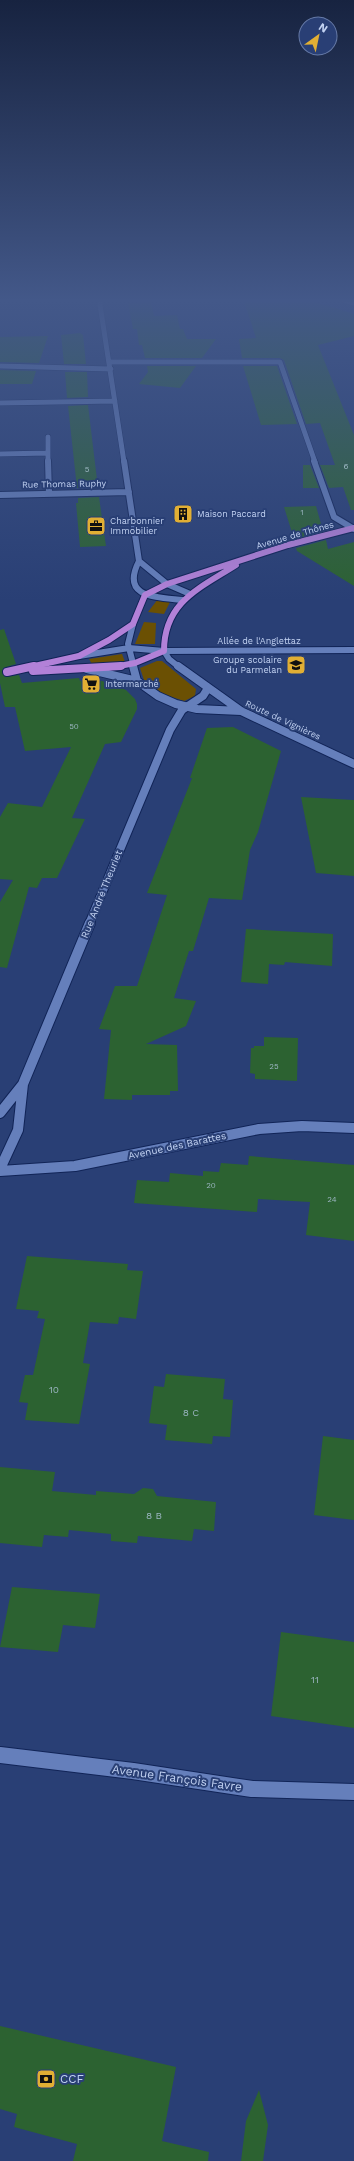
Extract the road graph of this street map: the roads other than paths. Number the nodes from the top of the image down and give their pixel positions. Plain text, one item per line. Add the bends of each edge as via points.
1 (293, 399) edge
2 (115, 401) joint
3 (0, 403) edge
4 (48, 437) dead end
5 (48, 453) junction
6 (0, 454) edge
7 (129, 492) junction
8 (49, 494) junction
9 (0, 495) edge
10 (353, 528) edge
11 (242, 560) junction
12 (139, 561) junction
13 (167, 584) junction
14 (190, 594) junction
15 (145, 595) junction
16 (184, 600) junction
17 (133, 624) junction
18 (129, 648) junction
19 (354, 650) edge
20 (164, 651) junction
21 (79, 656) junction
22 (133, 664) junction
23 (87, 669) junction
24 (4, 672) edge
25 (137, 681) junction
26 (208, 688) junction
27 (184, 707) junction
28 (241, 712) junction
29 (354, 764) edge
30 (22, 1084) junction
31 (0, 1113) edge
32 (354, 1128) edge
33 (0, 1170) edge
34 (0, 1755) edge
35 (354, 1792) edge

1 - 10 street via 334,517
2 - 3 street
2 - 7 street
4 - 5 street
5 - 6 street
5 - 8 street
7 - 8 street, Rue Thomas Ruphy
7 - 12 street
8 - 9 street, Rue Thomas Ruphy
10 - 11 main road, Avenue de Thônes
11 - 13 main road
11 - 14 main road
12 - 13 street
12 - 15 street via 132,571 132,579 137,590
13 - 14 street
13 - 15 main road
14 - 16 main road
15 - 16 street
15 - 17 main road
16 - 20 main road via 164,635
17 - 18 street
17 - 21 main road
18 - 20 street, Allée de l'Anglettaz
18 - 21 street, Allée de l'Anglettaz
18 - 22 street
19 - 20 street, Allée de l'Anglettaz
20 - 22 main road via 152,659
20 - 26 street, Route de Vignières via 169,659
21 - 24 main road
22 - 23 main road
22 - 25 street
23 - 24 main road
23 - 25 street
25 - 27 street via 166,701
26 - 27 street via 198,701
26 - 28 street, Route de Vignières
27 - 28 street
27 - 30 street, Rue André Theuriet via 158,755
28 - 29 street, Route de Vignières
30 - 31 street, Rue André Theuriet
30 - 33 street, Rue André Theuriet via 18,1130
32 - 33 street, Avenue des Barattes via 302,1126 259,1129 75,1166
34 - 35 street, Avenue François Favre via 133,1771 252,1790

